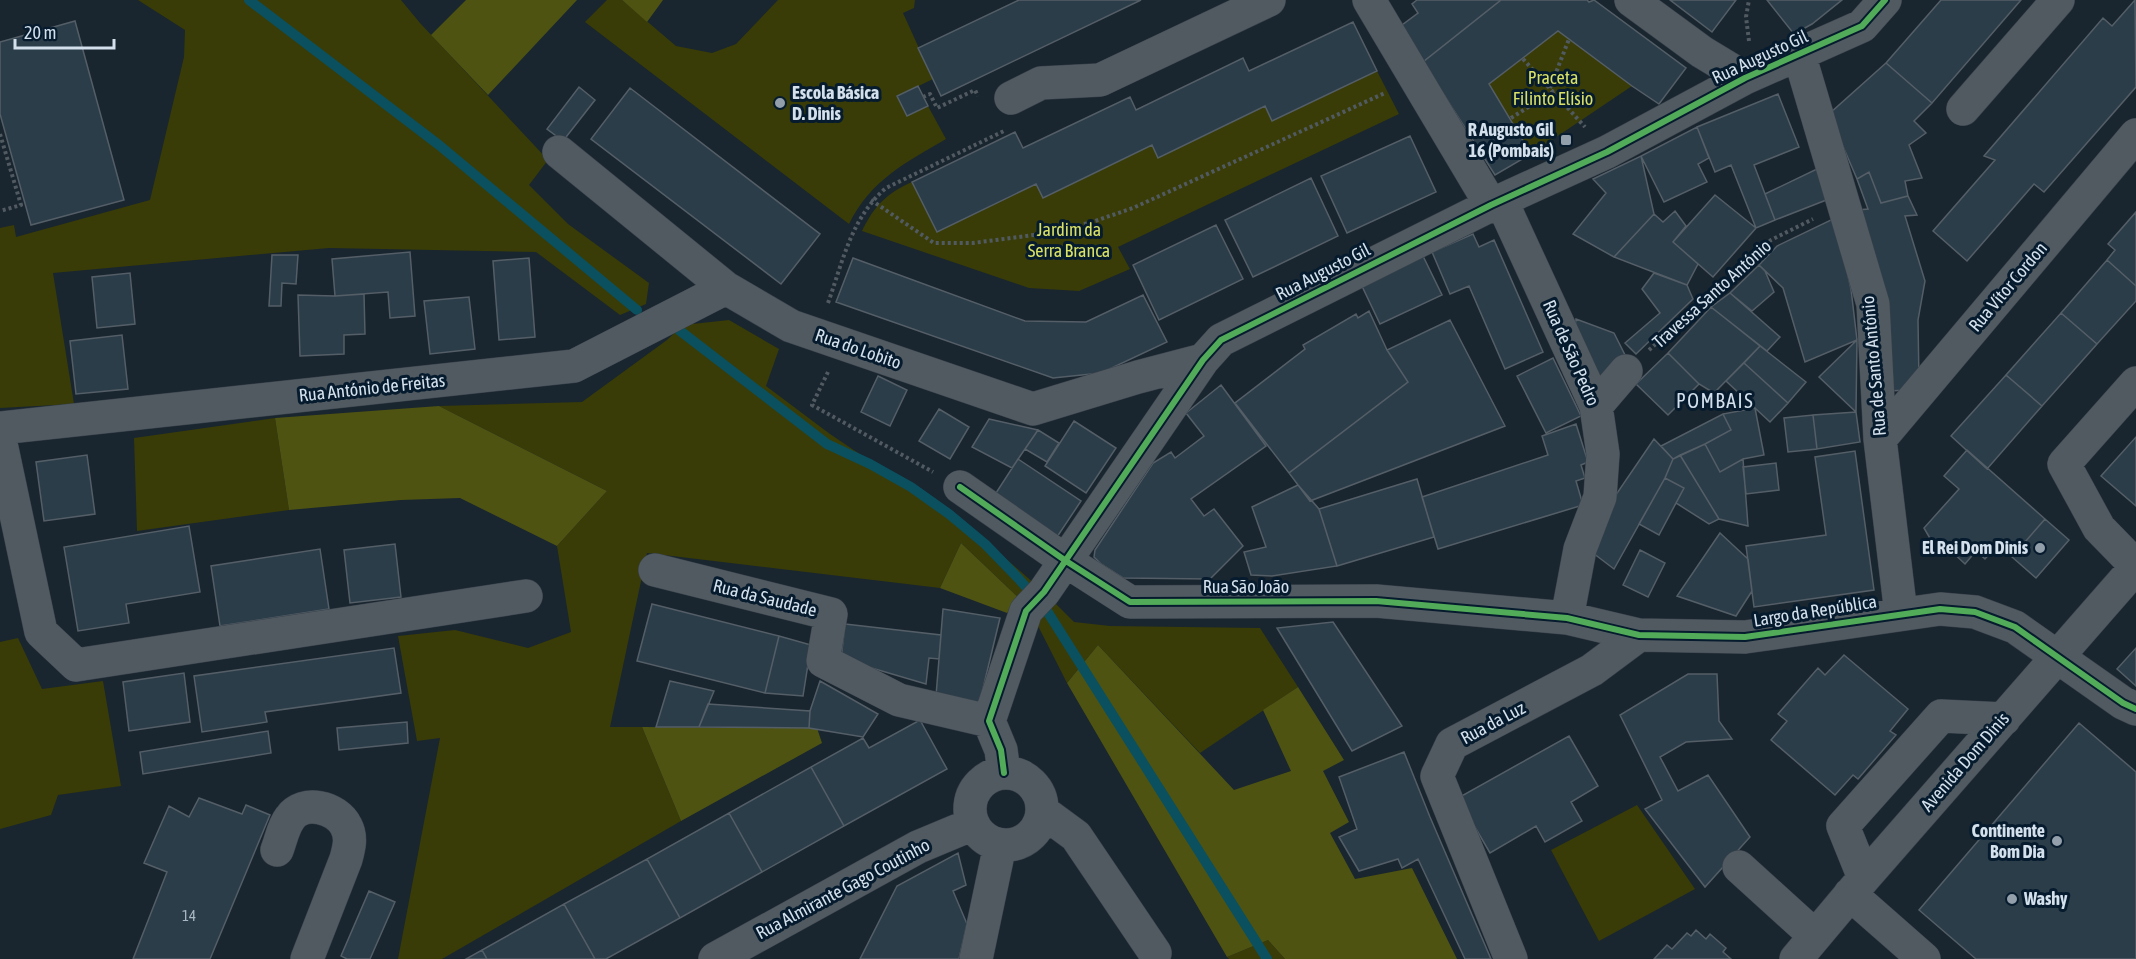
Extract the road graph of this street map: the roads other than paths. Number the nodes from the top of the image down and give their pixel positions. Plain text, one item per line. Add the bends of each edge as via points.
1 (1269, 0) edge
2 (1369, 0) edge
3 (1632, 0) edge
4 (1885, 0) edge
5 (2058, 0) edge
6 (1799, 54) junction
7 (1745, 78) junction
8 (1011, 98) road end
9 (1963, 109) dead end
10 (2132, 148) edge
11 (559, 152) dead end
12 (1496, 202) junction
13 (726, 288) junction
14 (1203, 360) junction
15 (1626, 371) road end
16 (2136, 383) edge
17 (1596, 406) junction
18 (0, 428) edge
19 (0, 439) edge
20 (1880, 439) junction
21 (960, 487) road end
22 (1065, 561) junction
23 (2136, 567) edge
24 (655, 570) dead end
25 (526, 596) dead end
26 (1900, 614) junction
27 (1567, 618) junction
28 (1639, 635) junction
29 (2059, 656) junction
30 (2136, 710) edge
31 (2004, 718) junction
32 (989, 721) junction
33 (1005, 773) junction
34 (1042, 811) junction
35 (972, 824) junction
36 (1000, 845) junction
37 (277, 850) dead end
38 (1739, 867) dead end
39 (1857, 886) junction
40 (1805, 948) edge
41 (748, 951) edge
42 (1155, 953) dead end
43 (307, 959) edge
44 (715, 959) edge
45 (976, 959) edge
46 (1511, 959) edge
47 (1924, 959) edge

1 - 8 street via 1100,80 1041,83
2 - 12 street, Rua de São Pedro
3 - 7 street via 1702,52
4 - 6 street, Rua Augusto Gil via 1862,26
5 - 9 street
6 - 7 street, Rua Augusto Gil
6 - 20 street, Rua de Santo António via 1873,304
7 - 12 street, Rua Augusto Gil via 1607,152
10 - 20 street, Rua Vítor Cordon
11 - 13 street, Rua do Lobito
12 - 14 street, Rua Augusto Gil via 1221,340
12 - 17 street, Rua de São Pedro
13 - 14 street, Rua do Lobito via 791,326 1033,409
13 - 18 street, Rua António de Freitas via 574,366
14 - 22 street, Rua Augusto Gil
15 - 17 street
16 - 23 street via 2064,464 2099,528
17 - 27 street, Rua de São Pedro via 1603,454 1600,496 1580,549
19 - 25 street via 41,632 76,665
20 - 26 street, Rua de Santo António
21 - 22 street, Rua São João
22 - 27 street, Rua São João via 1130,602 1376,601
22 - 32 street, Rua Augusto Gil via 1035,601
23 - 29 street, Avenida Dom Dinis
24 - 32 street, Rua da Saudade via 831,614 823,661 899,700
26 - 28 street, Largo da República via 1745,637
26 - 29 street, Largo da República via 1940,609 1975,612 2015,627
27 - 28 street, Largo da República
28 - 46 street, Rua da Luz via 1592,670 1452,744 1437,776
29 - 30 street, Largo da República
29 - 31 street, Avenida Dom Dinis
31 - 39 street, Avenida Dom Dinis
31 - 39 street via 1941,716 1843,826
32 - 33 street
33 - 34 street via 1017,774 1036,788
33 - 35 street via 983,781 975,790 970,801
34 - 36 street via 1033,833 1012,845
34 - 42 street via 1076,836
35 - 36 street via 984,838
35 - 41 street, Rua Almirante Gago Coutinho via 918,847
36 - 45 street
37 - 43 street via 290,817 302,809 315,807 333,812 346,826 350,844 346,859
38 - 40 street
39 - 40 street, Avenida Dom Dinis
39 - 47 street
41 - 44 street, Rua Almirante Gago Coutinho

